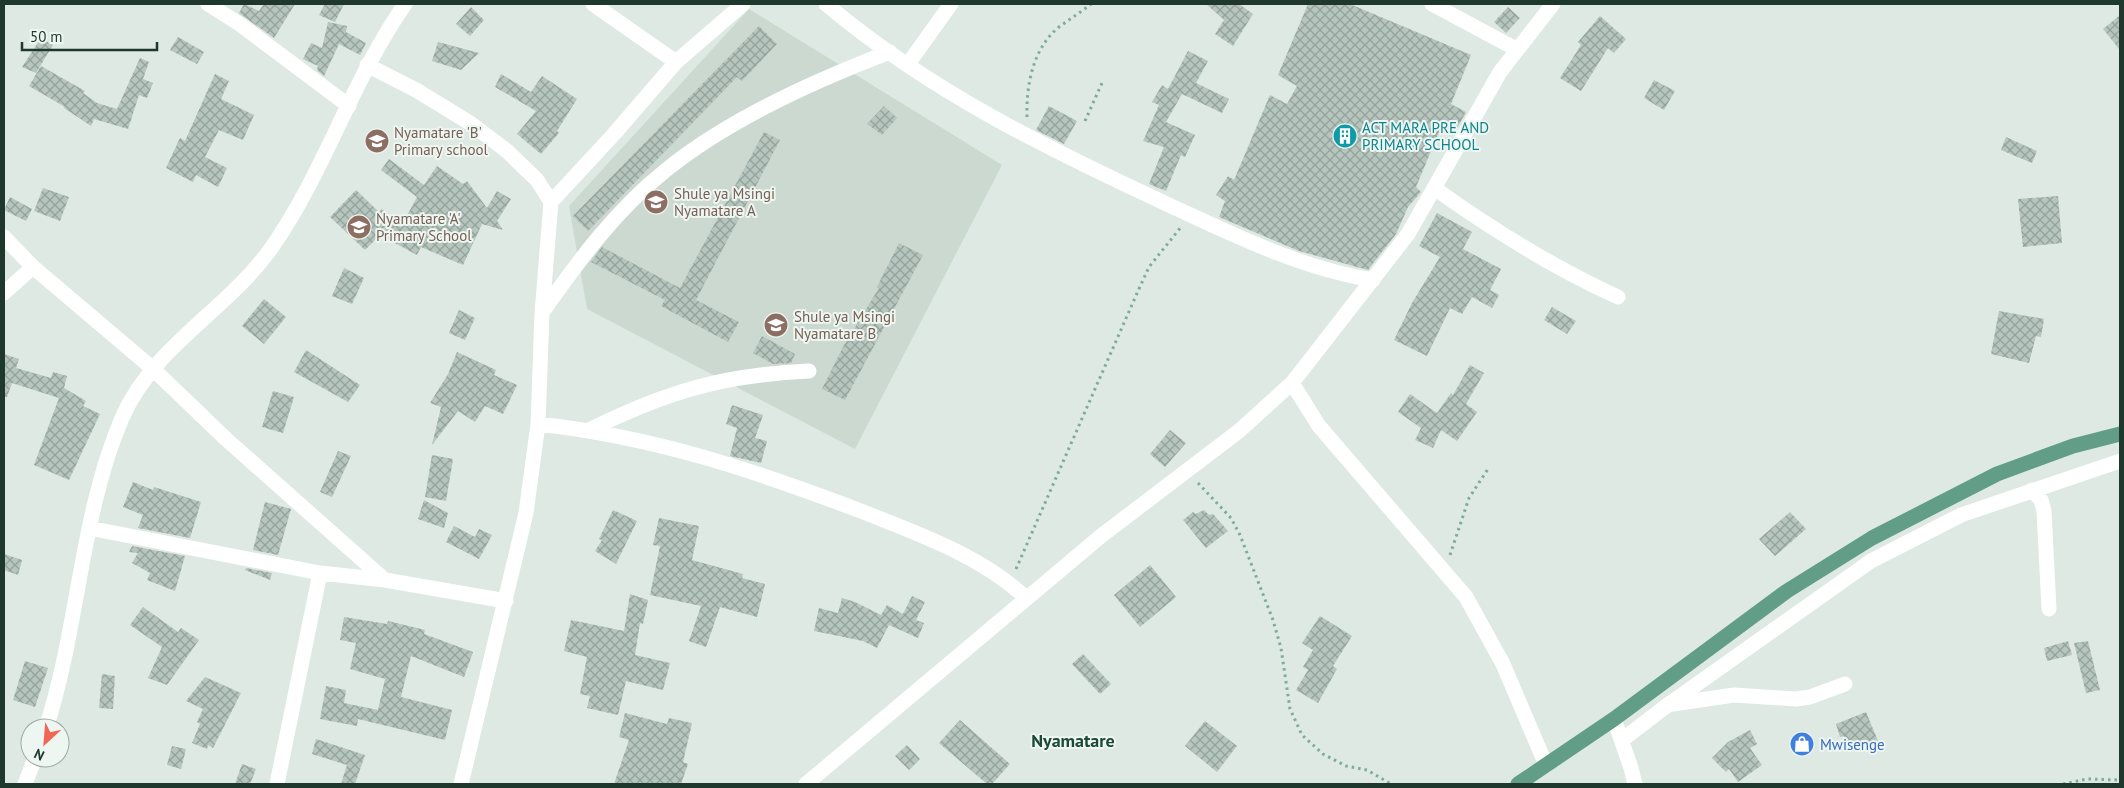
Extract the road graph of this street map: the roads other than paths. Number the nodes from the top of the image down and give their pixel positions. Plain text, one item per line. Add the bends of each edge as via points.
1 (208, 4) edge
2 (405, 4) edge
3 (593, 4) edge
4 (743, 4) edge
5 (826, 4) edge
6 (952, 4) edge
7 (1432, 4) edge
8 (1553, 4) edge
9 (1516, 49) junction
10 (890, 52) junction
11 (676, 62) junction
12 (908, 64) junction
13 (367, 65) junction
14 (349, 106) junction
15 (1434, 188) junction
16 (551, 202) junction
17 (4, 237) edge
18 (33, 267) junction
19 (1373, 280) junction
20 (4, 293) edge
21 (1618, 297) dead end
22 (542, 313) junction
23 (152, 368) junction
24 (808, 371) dead end
25 (1292, 383) junction
26 (538, 424) junction
27 (589, 430) junction
28 (2120, 434) edge
29 (2120, 461) edge
30 (2032, 490) junction
31 (89, 528) junction
32 (320, 573) junction
33 (385, 580) junction
34 (1026, 598) junction
35 (506, 601) junction
36 (2049, 609) dead end
37 (1845, 684) dead end
38 (1669, 704) junction
39 (48, 718) edge
40 (1614, 719) junction
41 (1622, 740) junction
42 (1546, 765) junction
43 (31, 768) edge
44 (25, 784) edge
45 (277, 784) edge
46 (462, 784) edge
47 (806, 784) edge
48 (1518, 784) edge
49 (1635, 784) edge

1 - 14 street
2 - 13 street
3 - 11 street
4 - 11 street
5 - 10 street
6 - 12 street
7 - 9 street
8 - 9 street
9 - 15 street
10 - 12 street
10 - 22 street via 855,65 715,135 665,170 597,239
11 - 16 street
12 - 19 street via 964,101 1035,140 1191,215 1298,261 1345,276
13 - 14 street
13 - 16 street via 470,123 507,151 537,180
14 - 23 street via 296,213 270,250 247,279
15 - 19 street via 1408,234
15 - 21 street via 1537,257
16 - 22 street
17 - 18 street
18 - 20 street
18 - 23 street
19 - 25 street
22 - 26 street
23 - 31 street via 123,416 102,475
23 - 33 street via 226,439
24 - 27 street via 725,379 686,389 636,407
25 - 34 street via 1239,431 1101,536
25 - 42 street via 1319,426 1466,597 1514,687
26 - 27 street
26 - 35 street via 526,513
27 - 34 street via 668,446 818,495 945,545 1010,583
28 - 40 main road via 2073,446 1997,474 1872,538 1787,591
29 - 30 street
30 - 36 street via 2041,500 2044,511
30 - 38 street via 1961,515 1871,562
31 - 32 street
31 - 39 street via 66,648
32 - 33 street
32 - 45 street
33 - 35 street
34 - 47 street
35 - 46 street
37 - 38 street via 1796,699 1734,696
38 - 41 street
40 - 41 street
40 - 42 main road
41 - 49 street
42 - 48 main road
43 - 44 street

